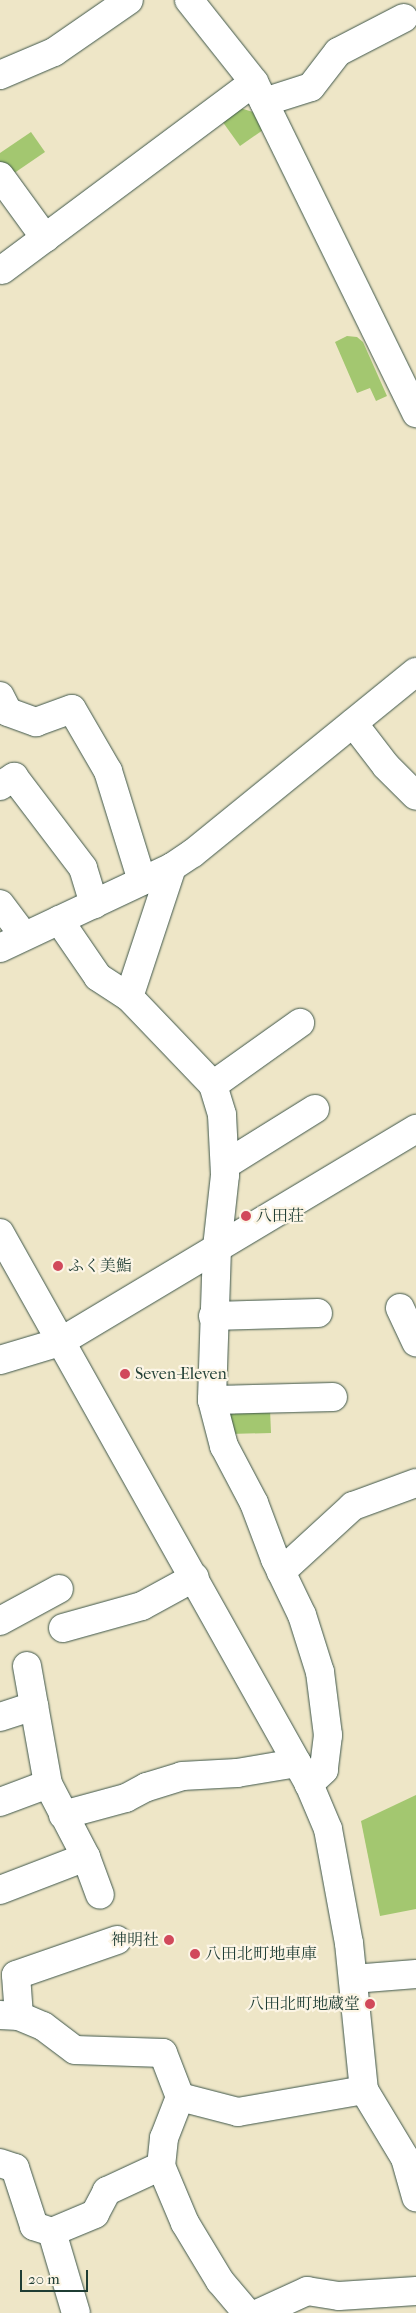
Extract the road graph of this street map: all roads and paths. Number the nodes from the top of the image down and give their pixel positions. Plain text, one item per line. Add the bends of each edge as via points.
1 (129, 0) edge
2 (189, 0) edge
3 (404, 18) dead end
4 (0, 75) edge
5 (259, 92) junction
6 (0, 176) edge
7 (45, 238) junction
8 (2, 270) dead end
9 (416, 413) edge
10 (416, 672) edge
11 (0, 696) edge
12 (353, 723) junction
13 (0, 786) edge
14 (416, 796) edge
15 (172, 867) junction
16 (142, 881) junction
17 (0, 904) edge
18 (94, 904) junction
19 (59, 920) junction
20 (24, 936) junction
21 (0, 948) edge
22 (129, 997) junction
23 (300, 1023) dead end
24 (213, 1085) junction
25 (315, 1109) dead end
26 (416, 1129) edge
27 (224, 1164) junction
28 (0, 1233) edge
29 (217, 1248) junction
30 (400, 1308) dead end
31 (318, 1313) dead end
32 (213, 1316) junction
33 (60, 1342) junction
34 (416, 1343) edge
35 (0, 1360) edge
36 (333, 1397) dead end
37 (212, 1400) junction
38 (416, 1483) edge
39 (281, 1572) junction
40 (195, 1577) junction
41 (0, 1621) edge
42 (26, 1666) dead end
43 (34, 1706) junction
44 (0, 1716) edge
45 (303, 1774) junction
46 (48, 1784) junction
47 (0, 1802) edge
48 (63, 1815) junction
49 (86, 1857) junction
50 (0, 1890) edge
51 (100, 1895) dead end
52 (117, 1940) dead end
53 (416, 1974) edge
54 (353, 1979) junction
55 (9, 2016) edge
56 (364, 2090) junction
57 (180, 2097) junction
58 (411, 2156) edge
59 (0, 2163) edge
60 (161, 2166) junction
61 (416, 2197) edge
62 (52, 2232) junction
63 (416, 2291) edge
64 (76, 2313) edge
65 (247, 2313) edge
66 (259, 2313) edge

1 - 4 street via 54,52
2 - 5 street
3 - 5 street via 338,52 311,86
5 - 7 street
5 - 9 street
6 - 7 street
7 - 8 street
10 - 12 street
11 - 16 street via 8,712 36,722 72,709 108,771
12 - 14 street via 386,766
12 - 15 street
13 - 18 street via 14,777 83,868
15 - 16 street
15 - 22 street
16 - 18 street
17 - 20 street
18 - 19 street
19 - 20 street
19 - 22 street via 98,977
20 - 21 street
22 - 24 street
23 - 24 street
24 - 27 street via 222,1115
25 - 27 street
26 - 29 street
27 - 29 street
28 - 33 street
29 - 32 street
29 - 33 street
30 - 34 street
31 - 32 street
32 - 37 street
33 - 35 street
33 - 40 street
36 - 37 street
37 - 39 street via 224,1446 254,1504
38 - 39 street via 353,1506
39 - 45 street via 302,1615 320,1672 328,1735 324,1770
40 - 41 street via 142,1606 71,1626 55,1580
40 - 45 street
42 - 43 street
43 - 44 street
43 - 46 street
45 - 48 street via 182,1776 147,1787 126,1798
45 - 54 street via 328,1830
46 - 47 street
46 - 48 street
48 - 49 street
49 - 50 street
49 - 51 street
52 - 55 street via 16,1976
53 - 54 street
54 - 56 street
55 - 57 street via 43,2026 75,2050 163,2053
56 - 57 street via 238,2112
56 - 58 street
57 - 60 street via 164,2138
58 - 61 street
59 - 62 street via 15,2168 34,2226
60 - 62 street via 107,2191 95,2214
60 - 65 street via 185,2224 220,2282
62 - 64 street
63 - 66 street via 339,2296 307,2291

